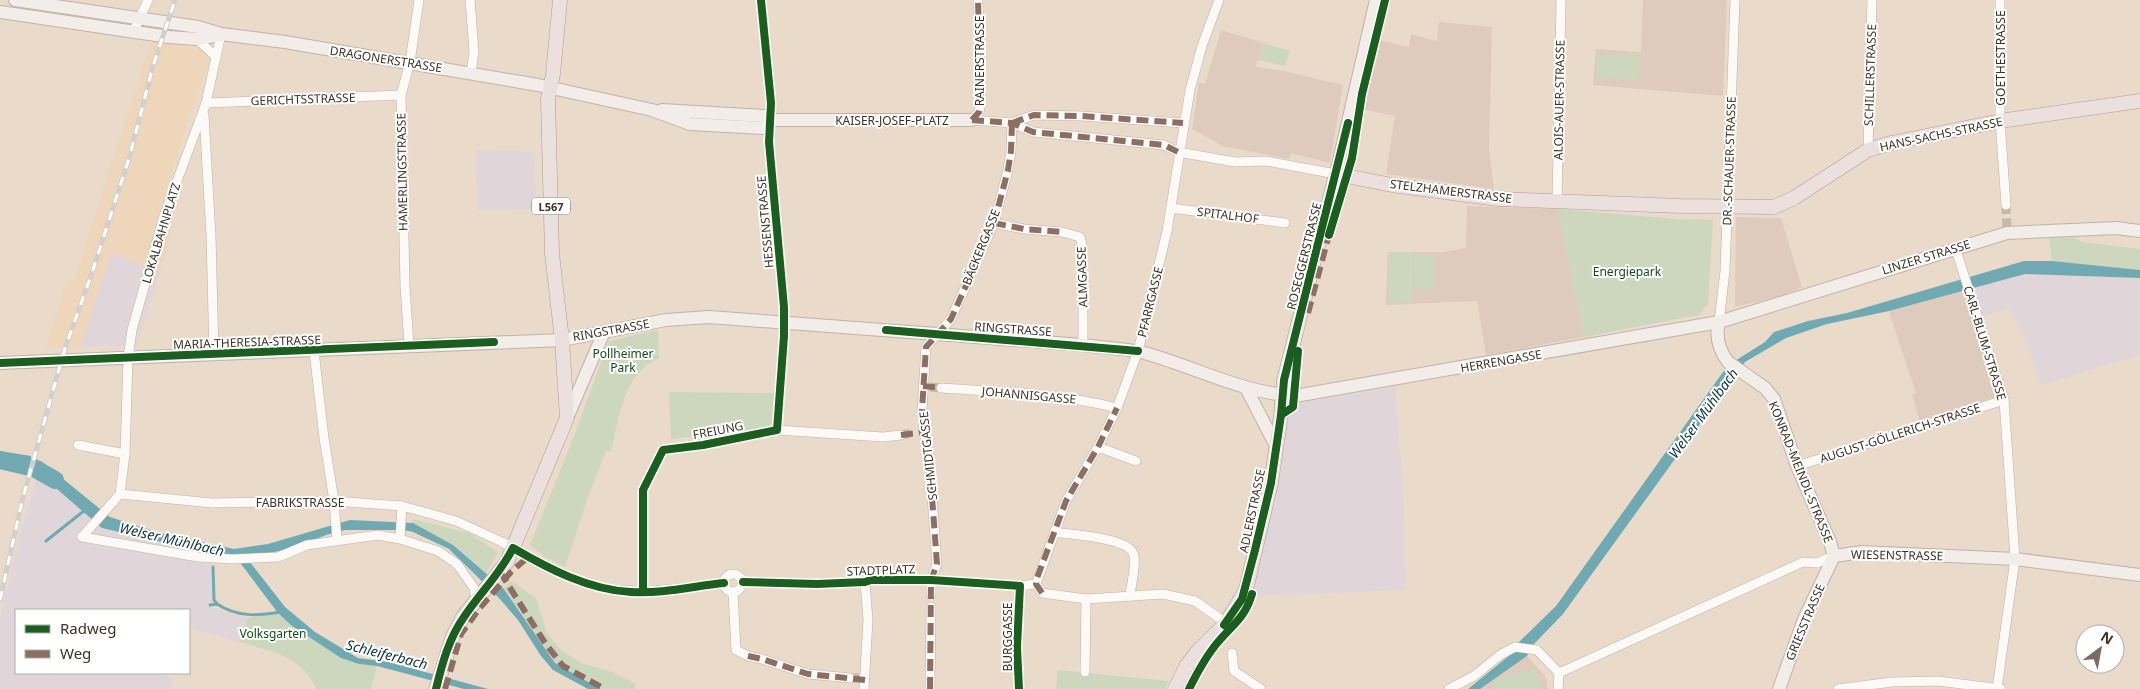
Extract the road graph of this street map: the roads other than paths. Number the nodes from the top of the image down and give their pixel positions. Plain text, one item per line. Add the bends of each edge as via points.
1 (15, 0) edge
2 (148, 0) edge
3 (419, 0) edge
4 (470, 0) edge
5 (560, 0) edge
6 (761, 0) edge
7 (978, 0) edge
8 (1219, 0) edge
9 (1376, 0) edge
10 (1561, 0) edge
11 (1735, 0) edge
12 (1872, 0) edge
13 (2000, 0) edge
14 (0, 12) edge
15 (139, 18) junction
16 (133, 32) junction
17 (221, 34) junction
18 (197, 39) junction
19 (216, 57) junction
20 (410, 62) junction
21 (471, 73) junction
22 (550, 88) junction
23 (401, 95) junction
24 (2140, 101) edge
25 (204, 107) junction
26 (771, 120) junction
27 (972, 120) junction
28 (2000, 121) junction
29 (1012, 123) junction
30 (1183, 123) junction
31 (1868, 150) junction
32 (1178, 152) junction
33 (1336, 174) junction
34 (1558, 201) junction
35 (2006, 205) tunnel mouth
36 (1727, 206) junction
37 (1171, 208) junction
38 (994, 223) junction
39 (1285, 223) dead end
40 (2140, 231) edge
41 (1955, 247) junction
42 (784, 322) junction
43 (1719, 322) junction
44 (604, 332) junction
45 (936, 334) junction
46 (562, 340) junction
47 (1083, 345) junction
48 (409, 346) junction
49 (314, 351) junction
50 (1138, 351) junction
51 (214, 354) junction
52 (128, 358) junction
53 (0, 364) edge
54 (941, 388) tunnel mouth
55 (1246, 388) junction
56 (1282, 396) junction
57 (2004, 400) junction
58 (1117, 408) junction
59 (567, 418) junction
60 (777, 430) junction
61 (924, 432) junction
62 (913, 434) tunnel mouth
63 (901, 435) tunnel mouth
64 (78, 445) dead end
65 (1276, 446) junction
66 (1098, 447) junction
67 (663, 450) dead end
68 (125, 454) junction
69 (1136, 461) dead end
70 (1797, 466) junction
71 (120, 494) junction
72 (334, 501) junction
73 (402, 510) junction
74 (1054, 532) junction
75 (400, 534) junction
76 (337, 537) junction
77 (513, 548) junction
78 (1834, 556) junction
79 (2015, 559) junction
80 (561, 573) dead end
81 (2140, 575) edge
82 (572, 578) dead end
83 (931, 580) junction
84 (742, 582) junction
85 (865, 582) junction
86 (724, 583) junction
87 (1036, 584) junction
88 (1020, 586) junction
89 (733, 592) junction
90 (931, 594) dead end
91 (1130, 596) junction
92 (1086, 599) junction
93 (476, 601) junction
94 (931, 607) dead end
95 (1226, 623) junction
96 (1232, 652) dead end
97 (1085, 672) dead end
98 (1559, 673) junction
99 (850, 678) tunnel mouth
100 (438, 681) edge
101 (863, 682) edge
102 (930, 689) edge
103 (1019, 689) edge
104 (1175, 689) edge
105 (1261, 689) edge
106 (1449, 689) edge
107 (1558, 689) edge
108 (1779, 689) edge
109 (1838, 689) edge
110 (1999, 689) edge

1 - 15 main road, DRAGONERSTRASSE
2 - 15 street
3 - 20 street, HAMERLINGSTRASSE
4 - 21 street via 474,52
5 - 22 main road, L567
6 - 26 street, HESSENSTRASSE
7 - 27 street, RAINERSTRASSE via 981,103
8 - 30 street, PFARRGASSE via 1202,46
9 - 33 main road, ROSEGGERSTRASSE
10 - 34 street, ALOIS-AUER-STRASSE
11 - 36 street, DR.-SCHAUER-STRASSE
12 - 31 street, SCHILLERSTRASSE
13 - 28 street, GOETHESTRASSE
14 - 16 main road, DRAGONERSTRASSE
15 - 16 street
15 - 17 main road, DRAGONERSTRASSE
16 - 18 main road, DRAGONERSTRASSE
17 - 18 main road, DRAGONERSTRASSE
17 - 19 street, LOKALBAHNPLATZ
17 - 20 main road, DRAGONERSTRASSE
18 - 19 street
19 - 25 street, LOKALBAHNPLATZ
20 - 21 main road, DRAGONERSTRASSE
20 - 23 street, HAMERLINGSTRASSE
21 - 22 main road, DRAGONERSTRASSE
22 - 26 main road, KAISER-JOSEF-PLATZ via 652,110 690,124 763,128
22 - 46 main road, L567 via 552,254
23 - 25 street, GERICHTSSTRASSE
23 - 48 street, HAMERLINGSTRASSE
24 - 28 main road, HANS-SACHS-STRASSE
25 - 51 street, LOKALBAHNPLATZ
25 - 52 street, LOKALBAHNPLATZ via 164,216 132,330
26 - 27 main road, KAISER-JOSEF-PLATZ
26 - 42 street, HESSENSTRASSE via 769,142
27 - 29 street, KAISER-JOSEF-PLATZ
28 - 31 main road, HANS-SACHS-STRASSE
28 - 35 street, GOETHESTRASSE
29 - 30 street, KAISER-JOSEF-PLATZ via 1034,115
29 - 32 street, KAISER-JOSEF-PLATZ via 1033,132 1164,145
29 - 38 street, BÄCKERGASSE via 1008,170
30 - 32 street, PFARRGASSE
31 - 36 main road, HANS-SACHS-STRASSE via 1783,204 1774,207
32 - 33 street, STELZHAMERSTRASSE via 1235,162 1266,161
32 - 37 street, PFARRGASSE
33 - 34 main road, STELZHAMERSTRASSE via 1470,196
33 - 56 main road, ROSEGGERSTRASSE
34 - 36 main road, STELZHAMERSTRASSE
36 - 43 street, DR.-SCHAUER-STRASSE
37 - 39 street, SPITALHOF
37 - 50 street, PFARRGASSE
38 - 45 street, BÄCKERGASSE via 951,319
38 - 47 street, ALMGASSE via 1080,236 1083,249
40 - 41 main road, LINZER STRASSE via 2116,228 2007,232
41 - 43 main road, LINZER STRASSE
41 - 57 street, CARL-BLUM-STRASSE
42 - 44 main road, RINGSTRASSE via 689,317
42 - 45 main road, RINGSTRASSE
42 - 60 street, HESSENSTRASSE
43 - 56 main road, HERRENGASSE
43 - 70 main road, KONRAD-MEINDL-STRASSE via 1719,345 1728,362 1765,388 1774,399
44 - 46 main road, RINGSTRASSE
44 - 59 main road
45 - 47 main road, RINGSTRASSE
45 - 61 street, SCHMIDTGASSE via 926,347
46 - 48 main road, MARIA-THERESIA-STRASSE
46 - 59 main road, L567
47 - 50 main road, RINGSTRASSE
48 - 49 main road, MARIA-THERESIA-STRASSE
49 - 51 main road, MARIA-THERESIA-STRASSE
49 - 72 street
50 - 55 main road, RINGSTRASSE
50 - 58 street, PFARRGASSE
51 - 52 main road, MARIA-THERESIA-STRASSE
52 - 53 main road, MARIA-THERESIA-STRASSE
52 - 68 street
54 - 58 street, JOHANNISGASSE via 1033,394
55 - 56 main road, RINGSTRASSE
55 - 65 main road
56 - 65 main road, ADLERSTRASSE
57 - 70 street, AUGUST-GÖLLERICH-STRASSE
57 - 79 street, CARL-BLUM-STRASSE
58 - 66 street, PFARRGASSE
59 - 77 main road, L567
60 - 63 street, FREIUNG via 883,437
60 - 67 street, FREIUNG
61 - 62 street
61 - 83 street, SCHMIDTGASSE via 936,539 937,564
64 - 68 street
65 - 95 main road, ADLERSTRASSE via 1271,483 1246,590
66 - 69 street
66 - 74 street, PFARRGASSE via 1066,501
68 - 71 street
70 - 78 main road, KONRAD-MEINDL-STRASSE
71 - 72 street, FABRIKSTRASSE via 212,503
71 - 76 street via 82,537 198,557 253,559 278,557
72 - 73 street, FABRIKSTRASSE
72 - 76 street
73 - 75 street
73 - 77 street, FABRIKSTRASSE via 456,521
74 - 87 street, PFARRGASSE
74 - 91 street via 1120,542 1132,550
75 - 76 street
75 - 93 street via 438,551 457,564 474,588
77 - 80 street
77 - 93 main road, L567 via 496,577
78 - 79 main road, WIESENSTRASSE via 1862,552
78 - 98 street, WIESENSTRASSE via 1817,563 1803,562
78 - 108 main road, GRIESSTRASSE via 1804,618
79 - 81 main road, WIESENSTRASSE
79 - 110 street, CARL-BLUM-STRASSE
82 - 86 street, STADTPLATZ via 607,589 633,592
83 - 85 street, STADTPLATZ
83 - 88 street, STADTPLATZ
83 - 90 street, SCHMIDTGASSE
84 - 85 street, STADTPLATZ
84 - 86 street, STADTPLATZ via 740,576 731,573
84 - 89 street via 739,590
85 - 101 street via 868,620
86 - 89 street
87 - 88 street, STADTPLATZ
87 - 92 street via 1042,593
88 - 103 street, BURGGASSE
89 - 99 street via 736,650 808,674
91 - 92 street
91 - 95 street via 1163,594 1195,601
92 - 97 street
93 - 100 main road, L567 via 452,636
94 - 102 street
95 - 104 main road, ADLERSTRASSE via 1186,665
96 - 105 street via 1234,671
98 - 106 street via 1537,650 1515,647
98 - 107 street
109 - 110 street via 1892,682 1938,681

